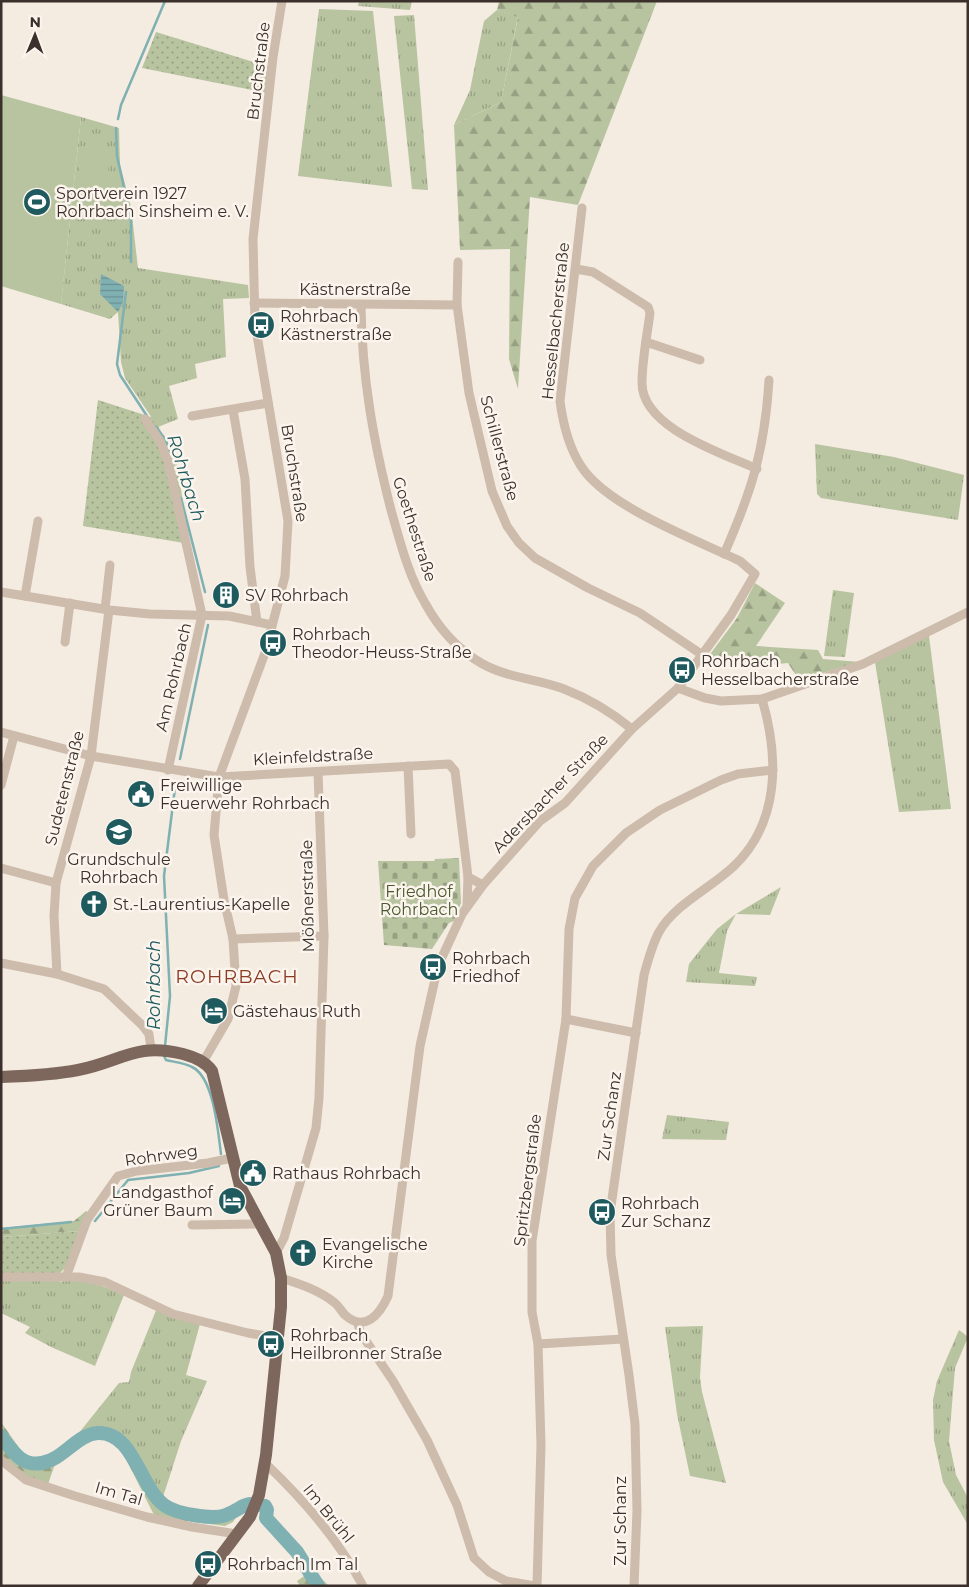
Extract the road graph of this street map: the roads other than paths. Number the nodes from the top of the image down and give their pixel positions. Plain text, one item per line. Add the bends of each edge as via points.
1 (282, 1) edge
2 (582, 208) dead end
3 (458, 262) dead end
4 (576, 269) junction
5 (254, 303) junction
6 (361, 304) junction
7 (456, 305) junction
8 (646, 342) junction
9 (700, 360) dead end
10 (769, 380) dead end
11 (268, 402) junction
12 (233, 410) junction
13 (192, 416) dead end
14 (145, 419) dead end
15 (756, 469) junction
16 (38, 521) dead end
17 (724, 554) junction
18 (110, 565) dead end
19 (755, 574) joint
20 (1, 592) edge
21 (25, 596) junction
22 (70, 603) junction
23 (107, 609) junction
24 (968, 612) edge
25 (202, 615) junction
26 (257, 622) junction
27 (272, 625) junction
28 (65, 642) dead end
29 (701, 654) junction
30 (678, 688) junction
31 (762, 699) junction
32 (632, 730) junction
33 (1, 732) edge
34 (14, 736) junction
35 (91, 756) junction
36 (408, 766) junction
37 (168, 770) junction
38 (773, 770) junction
39 (318, 772) junction
40 (219, 777) junction
41 (1, 786) edge
42 (411, 834) dead end
43 (1, 868) edge
44 (468, 877) junction
45 (56, 883) junction
46 (483, 885) junction
47 (467, 906) junction
48 (324, 936) junction
49 (232, 939) junction
50 (1, 963) edge
51 (57, 974) junction
52 (566, 1020) junction
53 (636, 1033) junction
54 (161, 1050) junction
55 (203, 1062) junction
56 (1, 1077) edge
57 (232, 1158) junction
58 (261, 1224) junction
59 (192, 1225) dead end
60 (276, 1253) junction
61 (1, 1277) edge
62 (66, 1277) junction
63 (281, 1278) junction
64 (358, 1323) junction
65 (278, 1338) junction
66 (623, 1339) junction
67 (538, 1344) junction
68 (1, 1460) edge
69 (265, 1463) junction
70 (237, 1534) junction
71 (198, 1586) edge
72 (363, 1586) edge
73 (536, 1586) edge
74 (634, 1586) edge

1 - 5 street, Bruchstraße via 254,223
2 - 4 street, Hesselbacherstraße
3 - 7 street, Schillerstraße
4 - 8 street via 593,272 648,307
4 - 17 street, Hesselbacherstraße via 560,401 565,432 581,466 598,486 619,502
5 - 6 street, Kästnerstraße
5 - 11 street, Bruchstraße
6 - 7 street, Kästnerstraße
6 - 32 street, Goethestraße via 365,385 381,470 399,539 425,604 440,627 461,649 482,663 512,676 578,695 606,709
7 - 29 street, Schillerstraße via 469,393 492,491 507,526 535,558 640,614
8 - 9 street
8 - 15 street via 642,384 646,401 655,414 684,435
10 - 15 street via 764,435
11 - 12 street
11 - 27 street, Bruchstraße via 288,521 285,576
12 - 13 street
12 - 26 street via 245,479
14 - 25 street, Am Rohrbach via 160,441 168,461
15 - 17 street via 745,507
16 - 21 street
17 - 19 street, Hesselbacherstraße via 740,561
18 - 23 street, Sudetenstraße
19 - 29 street, Adersbacher Straße via 731,616
20 - 21 street
21 - 22 street
22 - 23 street
22 - 28 street
23 - 25 street
23 - 35 street, Sudetenstraße
24 - 31 street via 863,664
25 - 26 street
25 - 37 street, Am Rohrbach
26 - 27 street
27 - 40 street, Bruchstraße via 252,691
29 - 30 street, Adersbacher Straße
30 - 31 street via 721,702
30 - 32 street, Adersbacher Straße
31 - 38 street, Zur Schanz via 772,744
32 - 46 street, Adersbacher Straße via 565,803 540,821
33 - 34 street, Kleinfeldstraße
34 - 35 street, Kleinfeldstraße
34 - 41 street
35 - 37 street, Kleinfeldstraße
35 - 45 street, Sudetenstraße
36 - 39 street, Kleinfeldstraße
36 - 42 street
36 - 44 street, Kleinfeldstraße via 449,764 455,771
37 - 40 street, Kleinfeldstraße
38 - 52 street, Spritzbergstraße via 738,774 670,804 626,833 593,866 575,898 569,929
38 - 53 street, Zur Schanz via 765,823 748,852 660,930 644,975
39 - 40 street, Kleinfeldstraße
39 - 48 street, Mößnerstraße
40 - 49 street, Bruchstraße via 214,835
43 - 45 street
44 - 46 street
44 - 47 street, Kleinfeldstraße
45 - 51 street, Sudetenstraße
46 - 47 street, Adersbacher Straße
47 - 64 street, Adersbacher Straße via 438,966 420,1046 388,1296 381,1312 371,1320
48 - 49 street
48 - 60 street, Mößnerstraße via 316,1128 284,1238
49 - 55 street, Bruchstraße via 236,986 233,1002 220,1036
50 - 51 street
51 - 54 street via 104,989 143,1026
52 - 53 street
52 - 67 street, Spritzbergstraße via 532,1240 532,1312
53 - 66 street, Zur Schanz via 610,1213 610,1255
54 - 55 main road
54 - 56 main road via 132,1052 65,1073
55 - 57 main road via 215,1081
57 - 58 main road via 240,1186
57 - 62 street, Rohrweg via 118,1176 87,1220
58 - 59 street
58 - 60 main road
60 - 63 main road
61 - 62 street
62 - 65 street via 105,1282 173,1314
63 - 64 street via 319,1292 336,1303 345,1316
63 - 65 main road
64 - 73 street via 360,1332 427,1440 457,1505 474,1558 488,1572 506,1581
65 - 69 main road
66 - 67 street
66 - 74 street, Zur Schanz via 634,1424 637,1511
67 - 73 street, Spritzbergstraße via 541,1445
68 - 70 street, Im Tal via 26,1480 74,1496 165,1521
69 - 70 main road via 262,1484 250,1517
69 - 72 street, Im Brühl via 326,1532
70 - 71 main road

